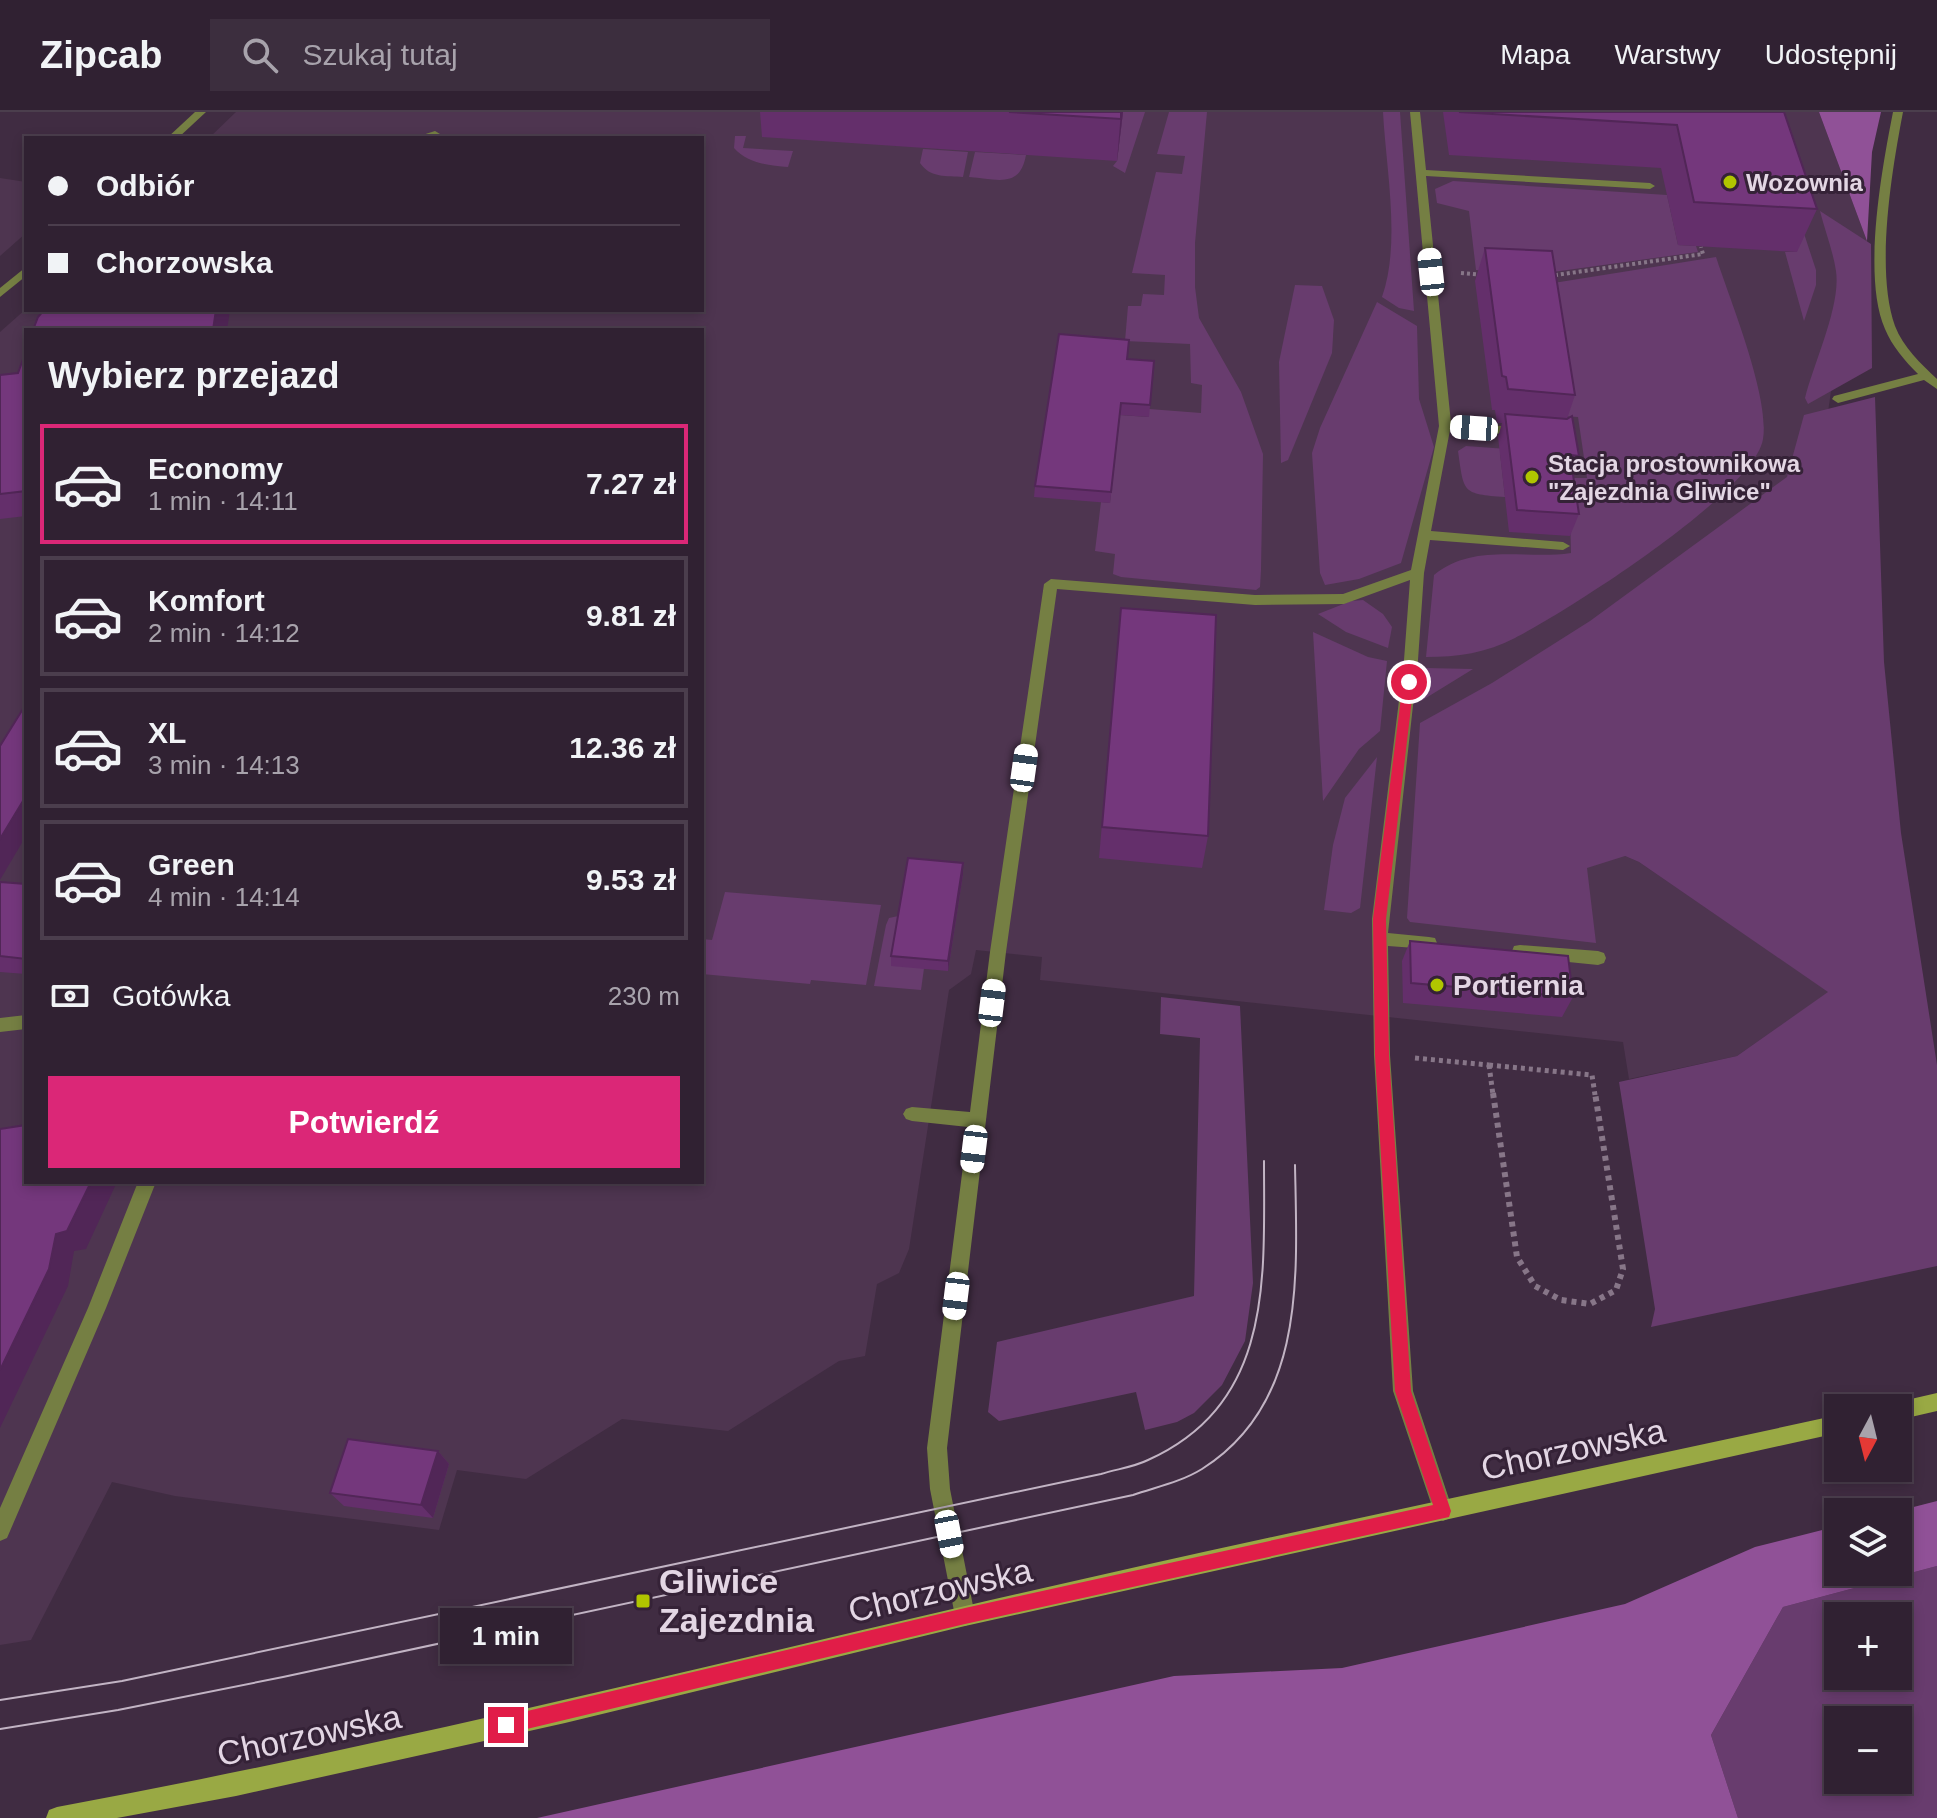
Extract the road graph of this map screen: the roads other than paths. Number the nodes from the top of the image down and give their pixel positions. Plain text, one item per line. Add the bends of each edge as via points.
1 (201, 112) edge
2 (1415, 112) edge
3 (1898, 112) edge
4 (435, 134) dead end
5 (174, 136) edge
6 (426, 136) edge
7 (1421, 173) junction
8 (1650, 186) dead end
9 (24, 272) edge
10 (0, 294) edge
11 (1926, 376) junction
12 (1937, 385) edge
13 (1838, 399) dead end
14 (1445, 426) junction
15 (1531, 432) edge
16 (1425, 535) junction
17 (1563, 546) dead end
18 (1417, 573) junction
19 (1380, 939) junction
20 (1442, 944) edge
21 (1504, 950) edge
22 (1598, 958) dead end
23 (24, 1022) edge
24 (0, 1025) edge
25 (912, 1114) dead end
26 (977, 1120) junction
27 (146, 1184) edge
28 (1937, 1402) edge
29 (1912, 1408) edge
30 (1824, 1427) edge
31 (1443, 1511) junction
32 (0, 1531) edge
33 (965, 1616) junction
34 (57, 1818) edge

1 - 5 street
2 - 7 street
3 - 11 street via 1889,154 1881,291 1889,325 1909,360
4 - 6 street
7 - 8 street
7 - 14 street
9 - 10 street
11 - 12 street
11 - 13 street
14 - 15 street
14 - 16 street
16 - 17 street
16 - 18 street
18 - 19 street
18 - 26 street via 1344,599 1255,600 1051,584
19 - 20 street
19 - 31 street via 1403,1391
21 - 22 street
23 - 24 street
25 - 26 street
26 - 33 street via 937,1467
27 - 32 street
28 - 29 main road
30 - 31 main road, Chorzowska
31 - 33 main road, Chorzowska
33 - 34 main road, Chorzowska via 565,1712 236,1785

